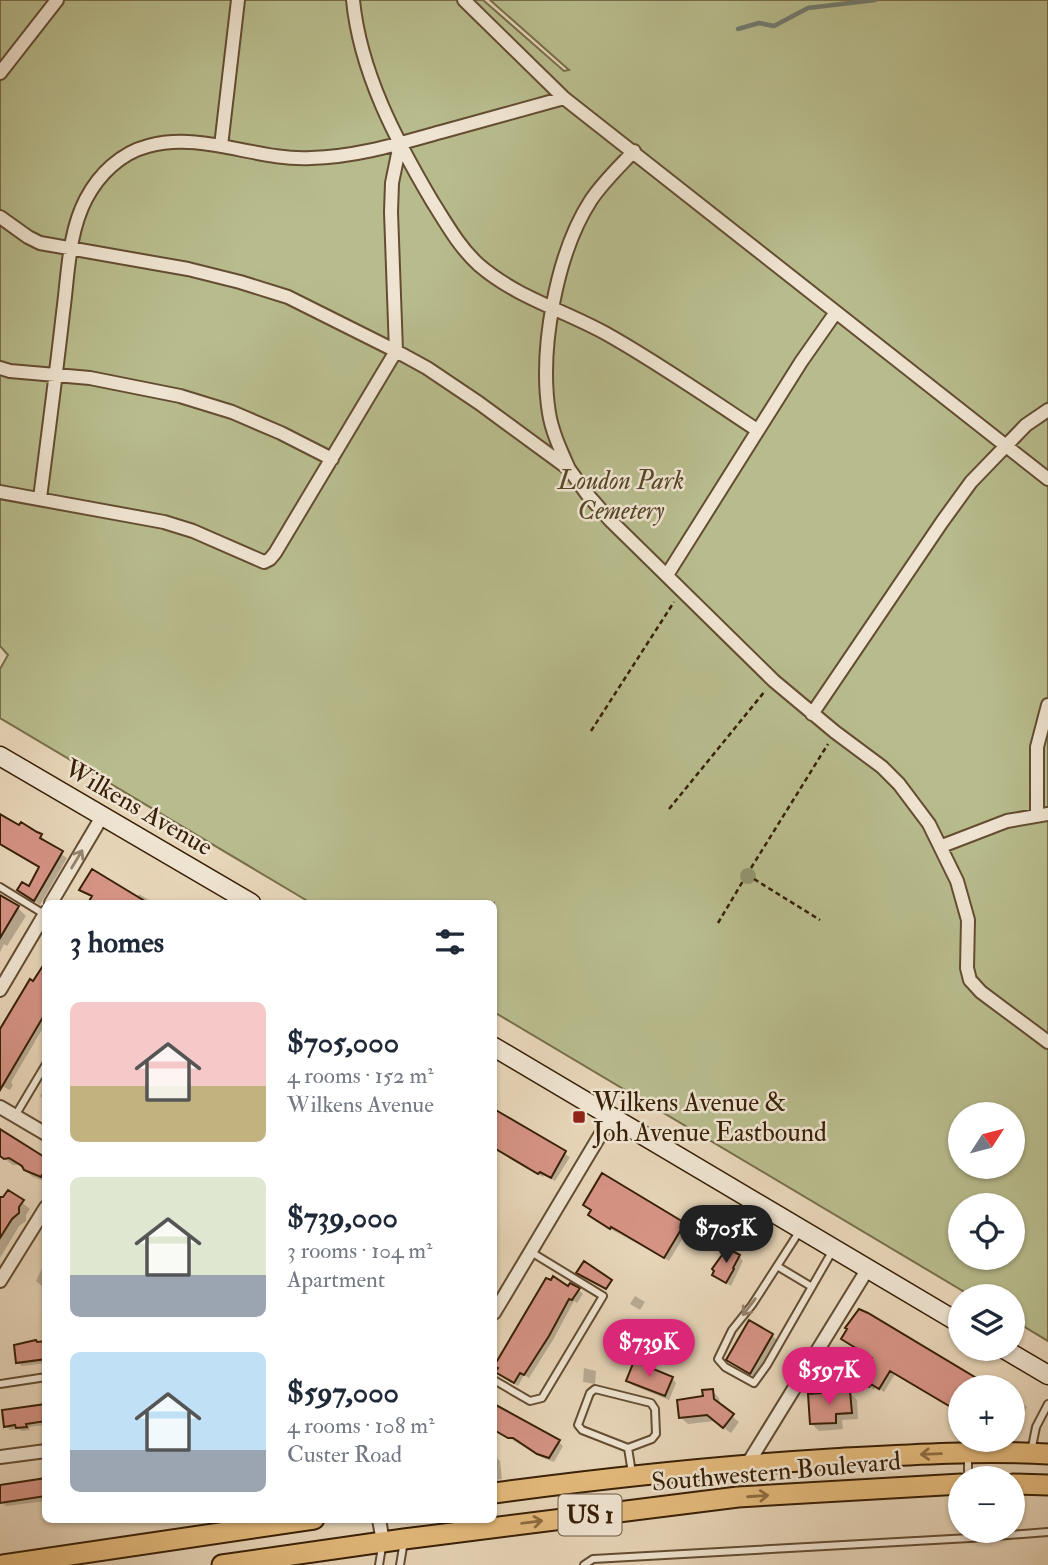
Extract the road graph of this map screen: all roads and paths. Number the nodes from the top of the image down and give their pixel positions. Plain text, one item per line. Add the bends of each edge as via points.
1 (57, 0) edge
2 (238, 0) edge
3 (354, 0) edge
4 (464, 0) edge
5 (0, 73) edge
6 (564, 97) junction
7 (400, 144) junction
8 (221, 146) junction
9 (634, 152) junction
10 (0, 217) edge
11 (72, 248) junction
12 (552, 308) junction
13 (836, 312) junction
14 (396, 351) junction
15 (0, 368) edge
16 (56, 374) junction
17 (1048, 410) edge
18 (757, 430) junction
19 (1007, 446) junction
20 (332, 459) junction
21 (569, 469) junction
22 (1048, 479) edge
23 (0, 492) edge
24 (40, 498) junction
25 (667, 575) junction
26 (682, 590) junction
27 (774, 681) junction
28 (1048, 705) edge
29 (812, 714) junction
30 (591, 731) dead end
31 (835, 732) junction
32 (0, 756) edge
33 (669, 810) dead end
34 (103, 815) junction
35 (1042, 815) edge
36 (942, 846) junction
37 (751, 868) dead end
38 (754, 879) dead end
39 (743, 881) dead end
40 (0, 887) edge
41 (53, 900) edge
42 (242, 900) edge
43 (42, 908) edge
44 (42, 919) edge
45 (820, 920) dead end
46 (718, 923) dead end
47 (0, 990) edge
48 (1048, 1042) edge
49 (497, 1049) edge
50 (42, 1072) edge
51 (0, 1107) edge
52 (15, 1116) junction
53 (611, 1117) junction
54 (42, 1132) edge
55 (42, 1213) edge
56 (800, 1230) junction
57 (833, 1250) junction
58 (531, 1252) junction
59 (777, 1266) junction
60 (867, 1270) junction
61 (0, 1281) edge
62 (812, 1287) junction
63 (497, 1308) edge
64 (948, 1317) edge
65 (1025, 1360) edge
66 (1047, 1371) edge
67 (42, 1378) edge
68 (497, 1382) edge
69 (0, 1384) edge
70 (1048, 1404) edge
71 (1045, 1419) edge
72 (628, 1448) junction
73 (42, 1452) edge
74 (968, 1453) junction
75 (1039, 1454) edge
76 (0, 1457) edge
77 (747, 1465) junction
78 (968, 1466) edge
79 (633, 1475) junction
80 (1025, 1484) edge
81 (948, 1485) edge
82 (1048, 1485) edge
83 (497, 1493) edge
84 (287, 1523) edge
85 (380, 1523) edge
86 (1048, 1532) edge
87 (1025, 1533) edge
88 (948, 1536) edge
89 (404, 1539) junction
90 (383, 1542) junction
91 (3, 1565) edge
92 (222, 1565) edge
93 (379, 1565) edge
94 (400, 1565) edge
95 (584, 1565) edge

1 - 5 street
2 - 8 street
3 - 7 street via 364,60
4 - 6 street
6 - 7 street
6 - 9 street
7 - 8 street via 309,159
7 - 12 street via 448,226 478,264
7 - 14 street via 391,212
8 - 11 street via 168,142 128,154 110,166 85,201
9 - 12 street via 607,179 578,225
9 - 13 street
10 - 11 street via 40,243
11 - 14 street via 240,282 288,298
11 - 16 street
12 - 18 street via 654,362
12 - 21 street via 546,360 549,415
13 - 18 street
13 - 19 street
14 - 20 street
14 - 21 street via 479,403
15 - 16 street
16 - 20 street via 180,396 232,412
16 - 24 street
17 - 19 street
18 - 25 street
19 - 22 street
19 - 29 street via 971,482
20 - 24 street via 264,562 164,522
21 - 25 street via 610,520
23 - 24 street
25 - 26 street
26 - 27 street
26 - 30 path
27 - 29 street
27 - 33 path
28 - 35 street via 1035,777
29 - 31 street
31 - 36 street via 899,784
31 - 37 path
32 - 34 main road, Wilkens Avenue
41 -> 34 street
34 - 42 main road, Wilkens Avenue
35 - 36 street via 1007,821
36 - 48 street via 968,920 970,980
38 - 45 path
39 - 46 path
40 - 43 lane
44 - 47 street
49 - 53 main road
50 - 52 lane
51 - 52 street
52 - 54 street
53 - 56 main road
53 - 58 street
55 - 61 street
56 - 57 main road
56 - 59 lane
57 - 60 main road
57 - 62 lane
58 - 63 street
58 - 68 lane via 603,1296 542,1398 530,1401
59 - 62 lane
59 -> 62 lane via 732,1330 718,1359 725,1367 754,1383
60 - 64 main road
60 - 77 street
65 - 66 main road
67 - 69 lane
70 - 71 lane
71 - 75 lane via 1036,1427
72 - 72 lane via 656,1434 651,1403 595,1390 590,1393 578,1424 582,1430
72 - 79 lane
73 - 76 street
74 - 75 main road, Southwestern Boulevard / US 1
74 -> 77 main road, Southwestern Boulevard / US 1
74 - 78 lane
77 - 79 main road, Southwestern Boulevard / US 1
79 - 83 main road, Southwestern Boulevard / US 1
80 - 82 main road
89 -> 81 main road, Southwestern Boulevard / US 1 via 738,1497
84 - 91 main road
85 - 90 street
86 - 87 lane
88 - 95 lane via 593,1559
89 - 90 main road, Southwestern Boulevard / US 1
89 - 94 lane
90 - 92 main road, Southwestern Boulevard / US 1
90 - 93 lane

